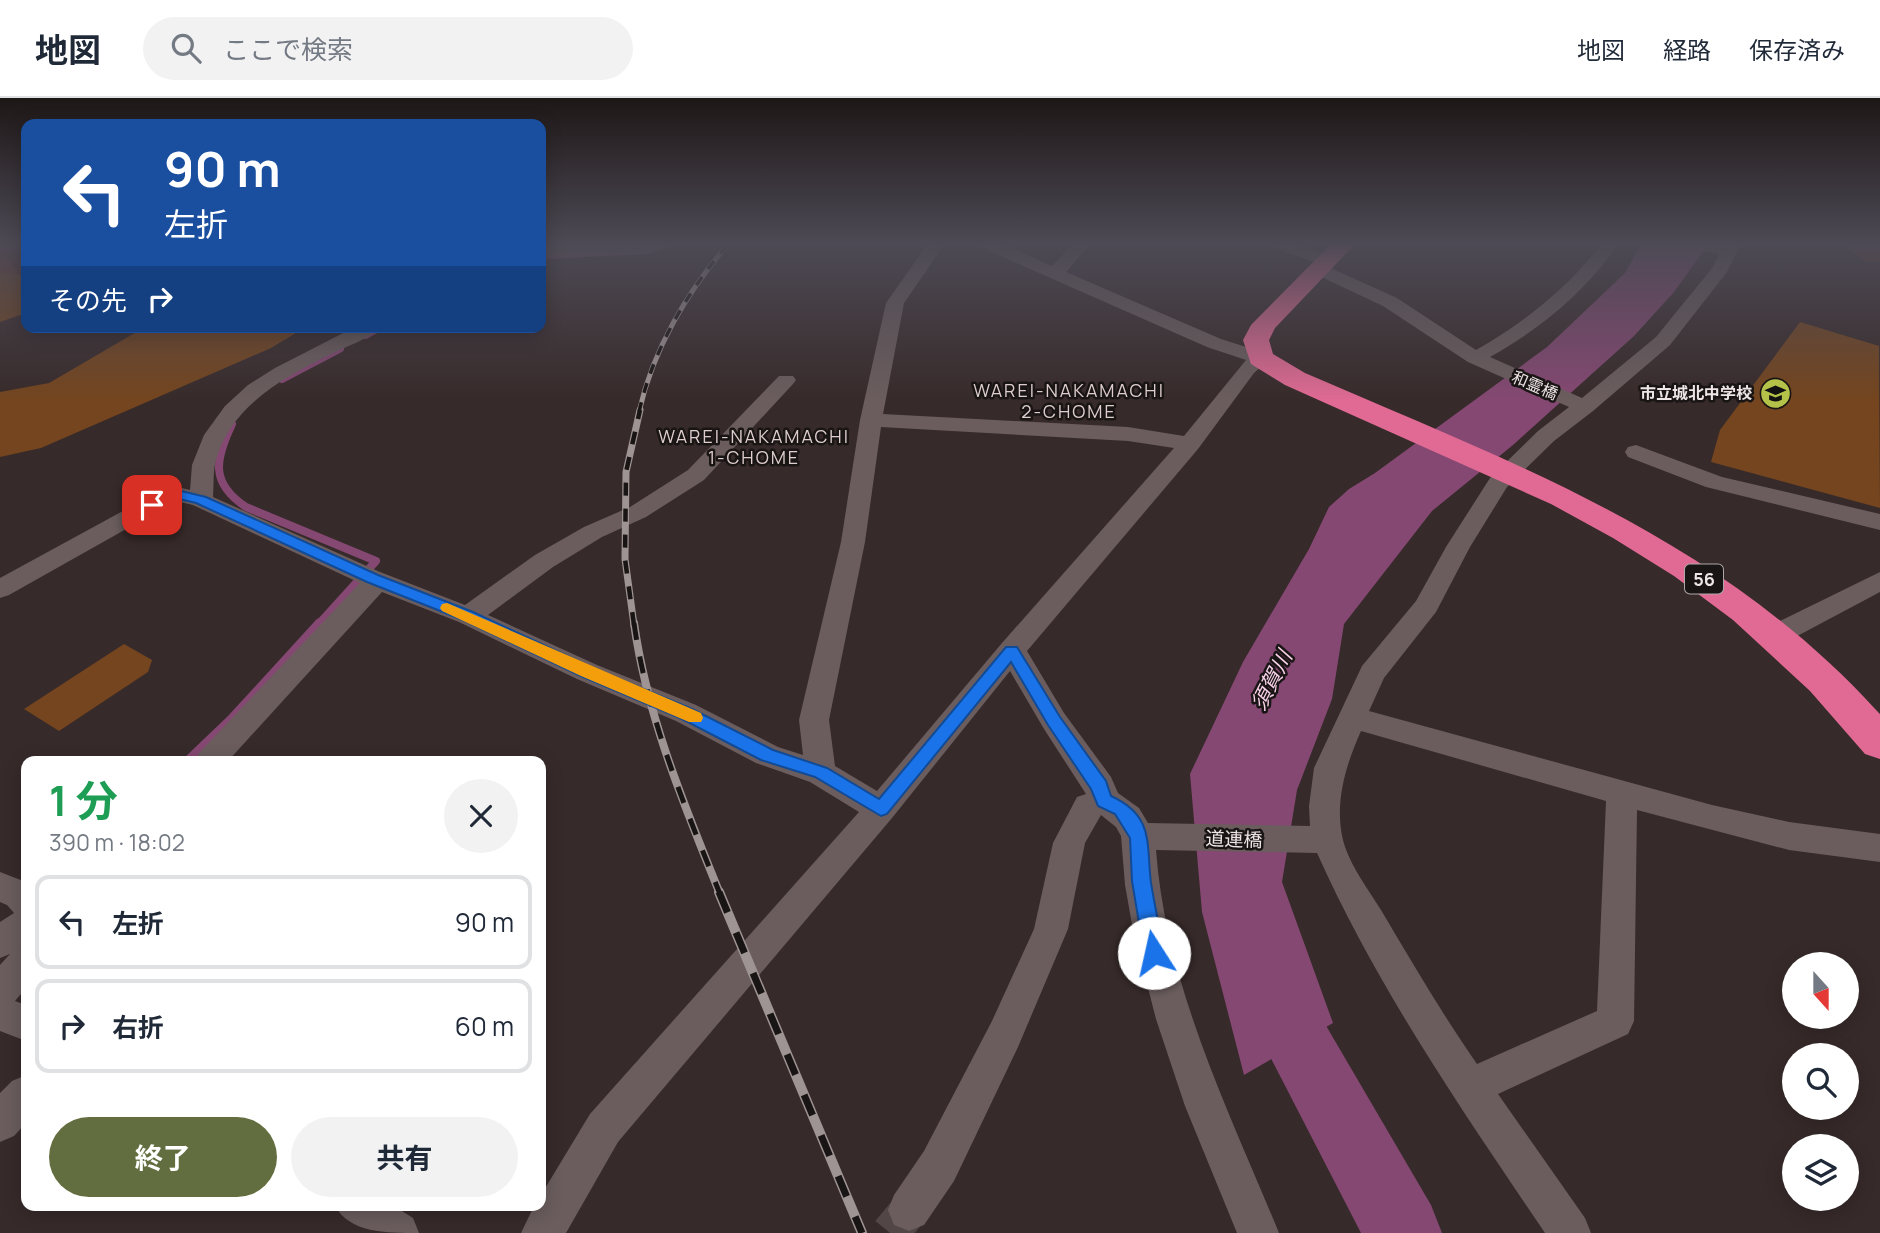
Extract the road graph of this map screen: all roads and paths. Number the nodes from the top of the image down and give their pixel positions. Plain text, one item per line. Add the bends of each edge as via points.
1 (901, 295) edge
2 (1107, 295) edge
3 (1294, 295) edge
4 (1377, 295) edge
5 (1564, 295) edge
6 (1700, 295) edge
7 (358, 333) edge
8 (1261, 358) junction
9 (1484, 363) junction
10 (786, 380) dead end
11 (1581, 405) junction
12 (871, 420) junction
13 (1190, 444) junction
14 (1636, 452) dead end
15 (1501, 467) junction
16 (201, 500) junction
17 (1880, 522) edge
18 (369, 577) junction
19 (1880, 581) edge
20 (0, 589) edge
21 (468, 616) junction
22 (1776, 635) junction
23 (1012, 650) junction
24 (1353, 718) junction
25 (1880, 743) edge
26 (214, 756) edge
27 (821, 772) junction
28 (1622, 793) junction
29 (1104, 801) junction
30 (881, 809) junction
31 (1150, 837) junction
32 (1317, 840) junction
33 (1880, 848) edge
34 (0, 887) edge
35 (21, 896) edge
36 (21, 927) edge
37 (0, 942) edge
38 (21, 968) edge
39 (0, 991) edge
40 (0, 1013) edge
41 (21, 1021) edge
42 (1471, 1086) junction
43 (21, 1101) edge
44 (0, 1122) edge
45 (909, 1210) tunnel mouth
46 (364, 1211) edge
47 (398, 1233) edge
48 (542, 1233) edge
49 (1258, 1233) edge
50 (1570, 1233) edge

1 - 12 street via 895,303
2 - 8 street via 1214,343
3 - 8 highway via 1264,325 1256,340
4 - 9 street, 和霊橋
5 - 9 street
6 - 11 street via 1663,341
7 - 16 street via 269,378 234,407 207,457 200,481
8 - 13 street via 1247,369
8 - 15 highway, 56 via 1295,379
9 - 11 street, 和霊橋
10 - 21 street via 696,475 638,512 544,561
11 - 15 street
12 - 13 street via 1128,433
12 - 27 street via 853,542 814,720
13 - 23 street
14 - 17 street via 1714,482
15 - 22 highway, 56 via 1649,543
15 - 24 street via 1498,483 1427,606 1372,673
16 - 18 street
16 - 20 street via 173,493
18 - 21 street
18 - 26 street
19 - 22 street
21 - 27 street via 686,713 767,755
22 - 25 highway, 56
23 - 29 street via 1100,786
23 - 30 street
24 - 28 street
24 - 32 street via 1329,768
27 - 30 street
28 - 33 street via 1789,836
28 - 42 street via 1615,1021
29 - 31 street via 1122,809
29 - 45 street via 1088,806 1069,843 1051,929 1041,952 939,1166
30 - 48 street via 604,1128
31 - 32 street, 道連橋
31 - 49 street via 1141,881 1154,953 1193,1072
32 - 42 street via 1423,1017
34 - 35 street
36 - 37 street
38 - 39 street
40 - 41 street
42 - 50 street
43 - 44 street
46 - 47 street

